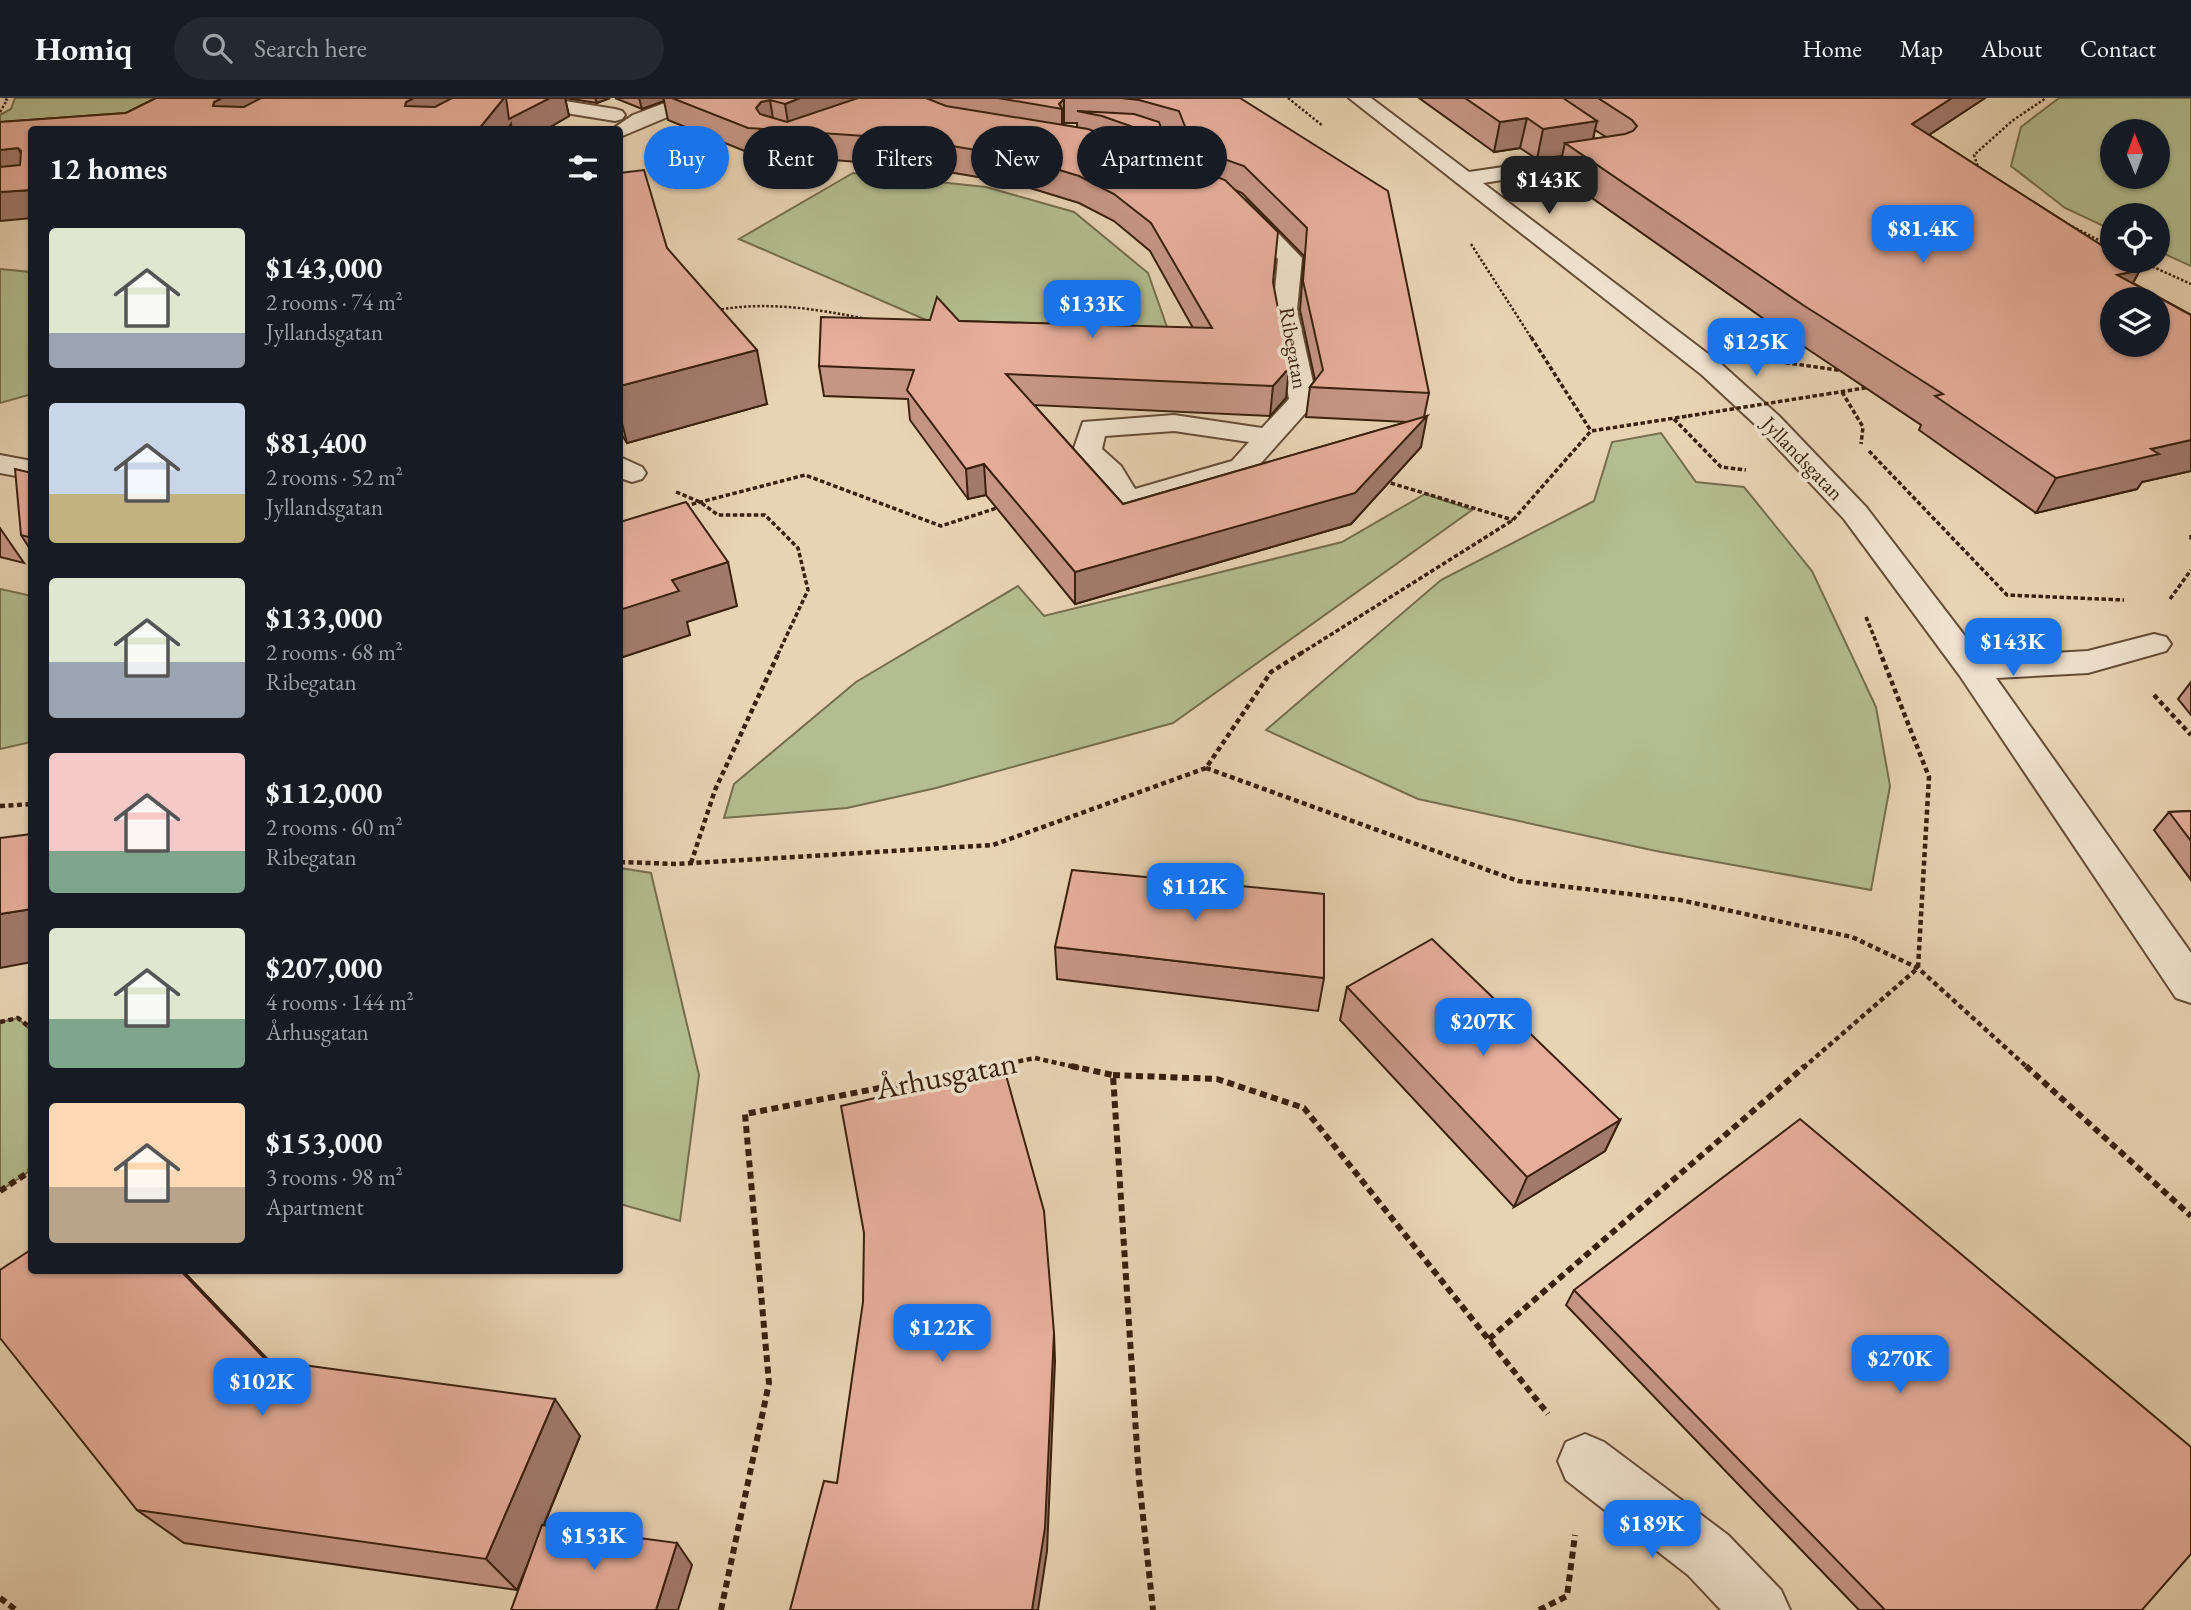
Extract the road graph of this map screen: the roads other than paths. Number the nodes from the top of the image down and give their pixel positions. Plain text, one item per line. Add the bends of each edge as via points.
1 (510, 98) edge
2 (696, 98) edge
3 (1359, 98) edge
4 (617, 123) edge
5 (1594, 142) edge
6 (1465, 179) junction
7 (1225, 196) edge
8 (1269, 437) junction
9 (0, 464) edge
10 (28, 469) edge
11 (2154, 644) dead end
12 (1972, 668) junction
13 (2191, 986) edge
14 (1585, 1461) road end
15 (1762, 1610) edge

1 - 4 street
2 - 4 street
3 - 6 street, Jyllandsgatan
5 - 6 street via 1616,156
6 - 12 street, Jyllandsgatan via 1711,369 1769,422 1855,513
7 - 8 street, Ribegatan via 1290,257 1284,310 1303,400
8 - 8 street, Ribegatan via 1174,423 1093,428 1087,451 1111,472 1127,501 1242,467
9 - 10 street
11 - 12 street via 2088,662
12 - 13 street, Jyllandsgatan
14 - 15 street via 1708,1555

